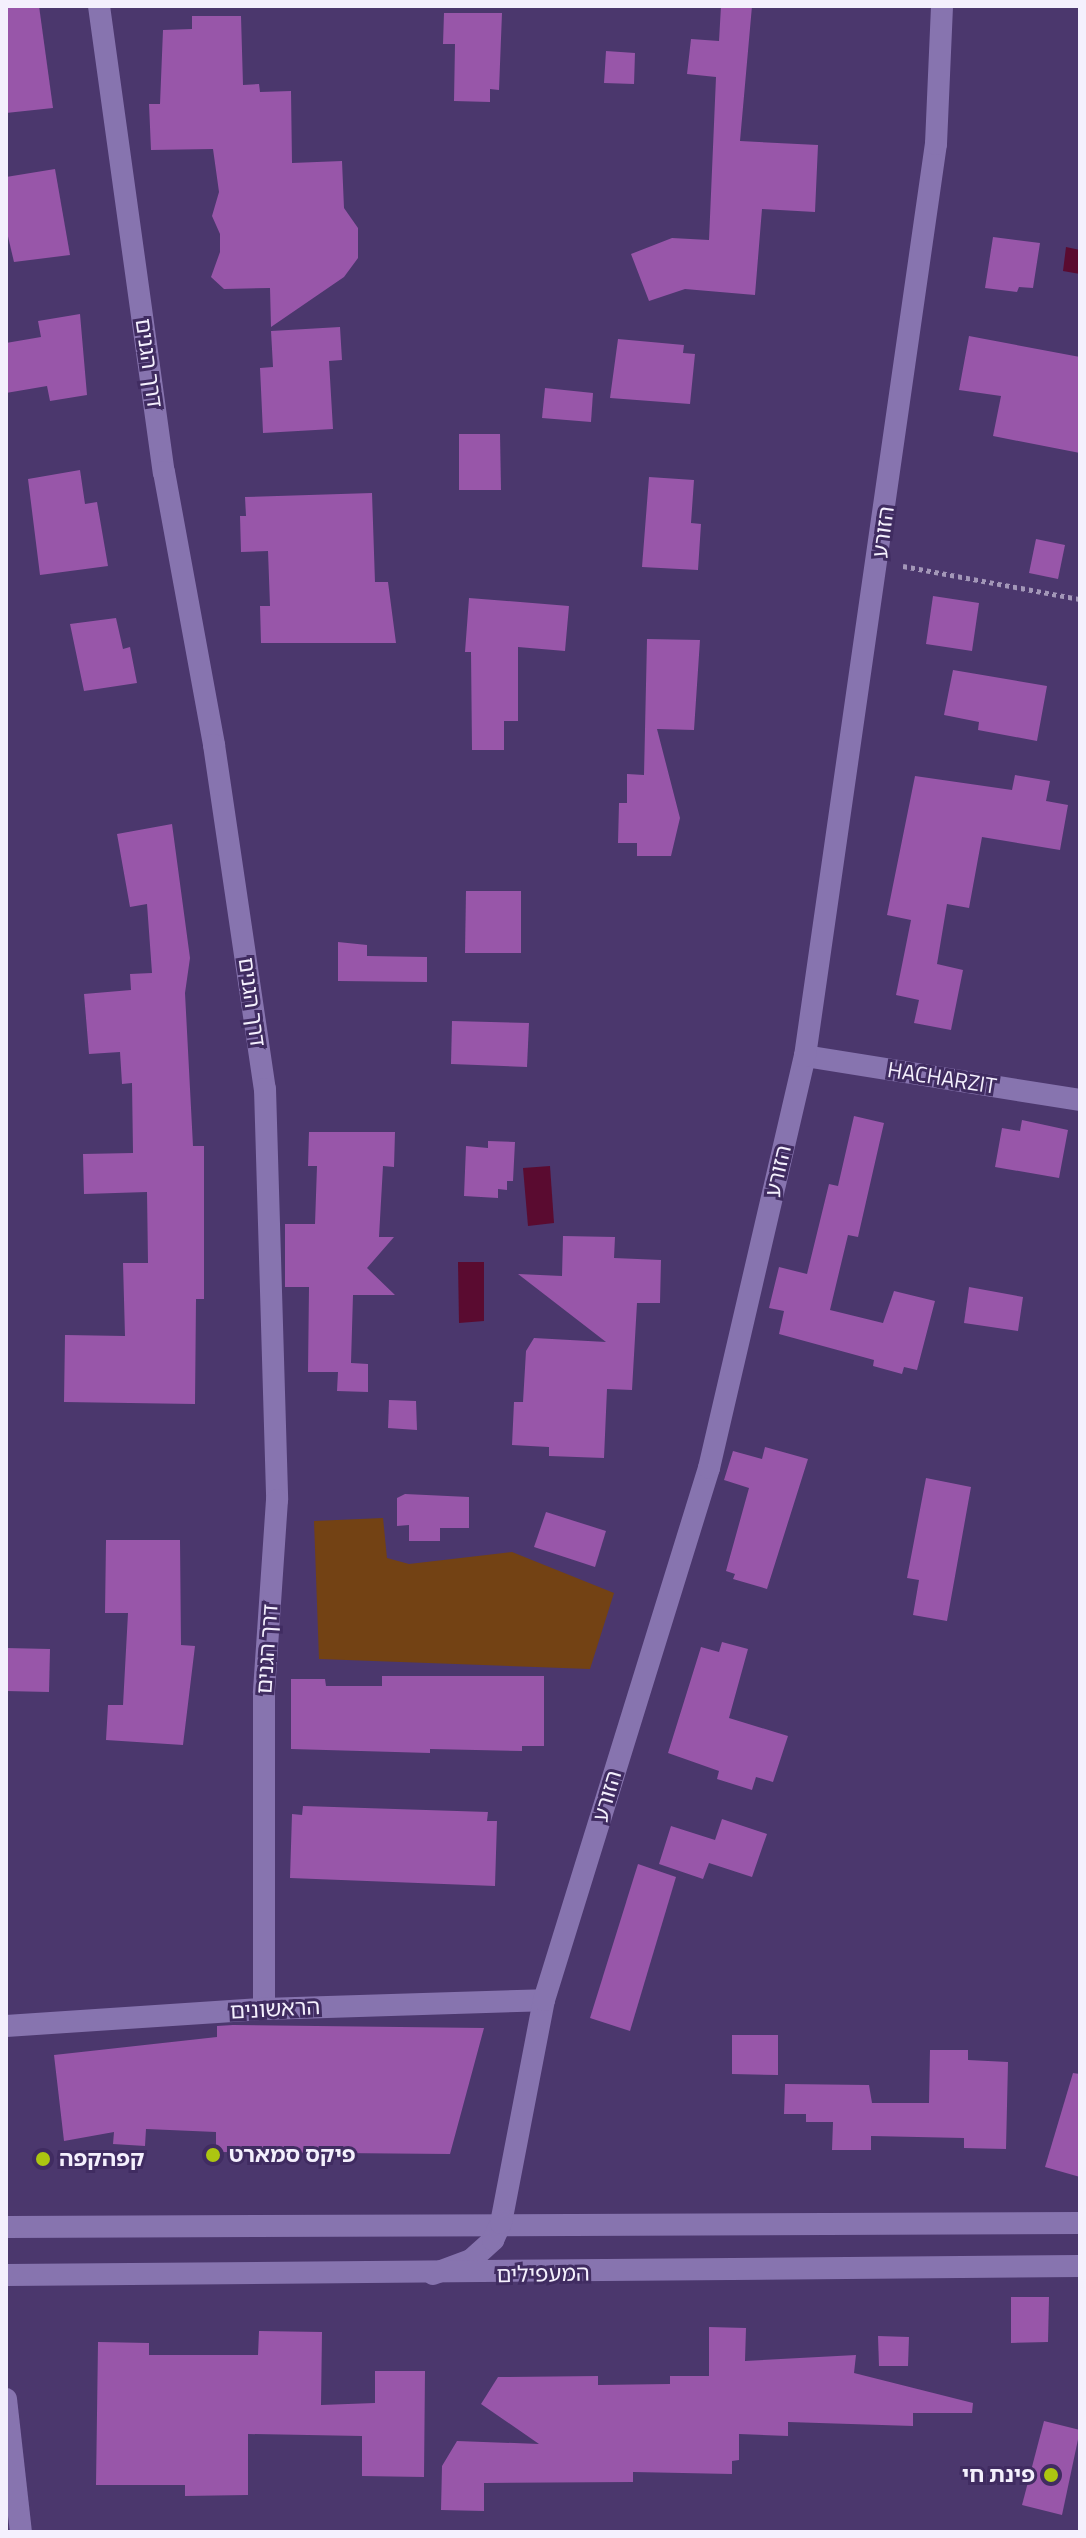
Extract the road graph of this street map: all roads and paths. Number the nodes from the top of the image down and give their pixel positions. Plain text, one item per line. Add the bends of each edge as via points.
1 (99, 6) edge
2 (942, 6) edge
3 (879, 562) junction
4 (1080, 599) edge
5 (805, 1056) junction
6 (1080, 1100) edge
7 (544, 2000) junction
8 (264, 2009) junction
9 (6, 2026) edge
10 (501, 2223) junction
11 (1080, 2223) edge
12 (6, 2227) edge
13 (1080, 2266) edge
14 (433, 2274) junction
15 (6, 2275) edge
16 (6, 2399) edge
17 (21, 2532) edge

1 - 8 street, דרך הגנים via 164,472 214,745 265,1089 277,1500 264,1693
2 - 3 street, הזורע via 936,144
3 - 4 path
3 - 5 street, הזורע
5 - 6 street, HACHARZIT
5 - 7 street, הזורע via 709,1468
7 - 8 street, הראשונים
7 - 10 street, הזורע
8 - 9 street, הראשונים
10 - 11 street
10 - 12 street
10 - 14 street, הזורע via 493,2240 471,2260
13 - 14 street, המעפילים
14 - 15 street, המעפילים
16 - 17 street

